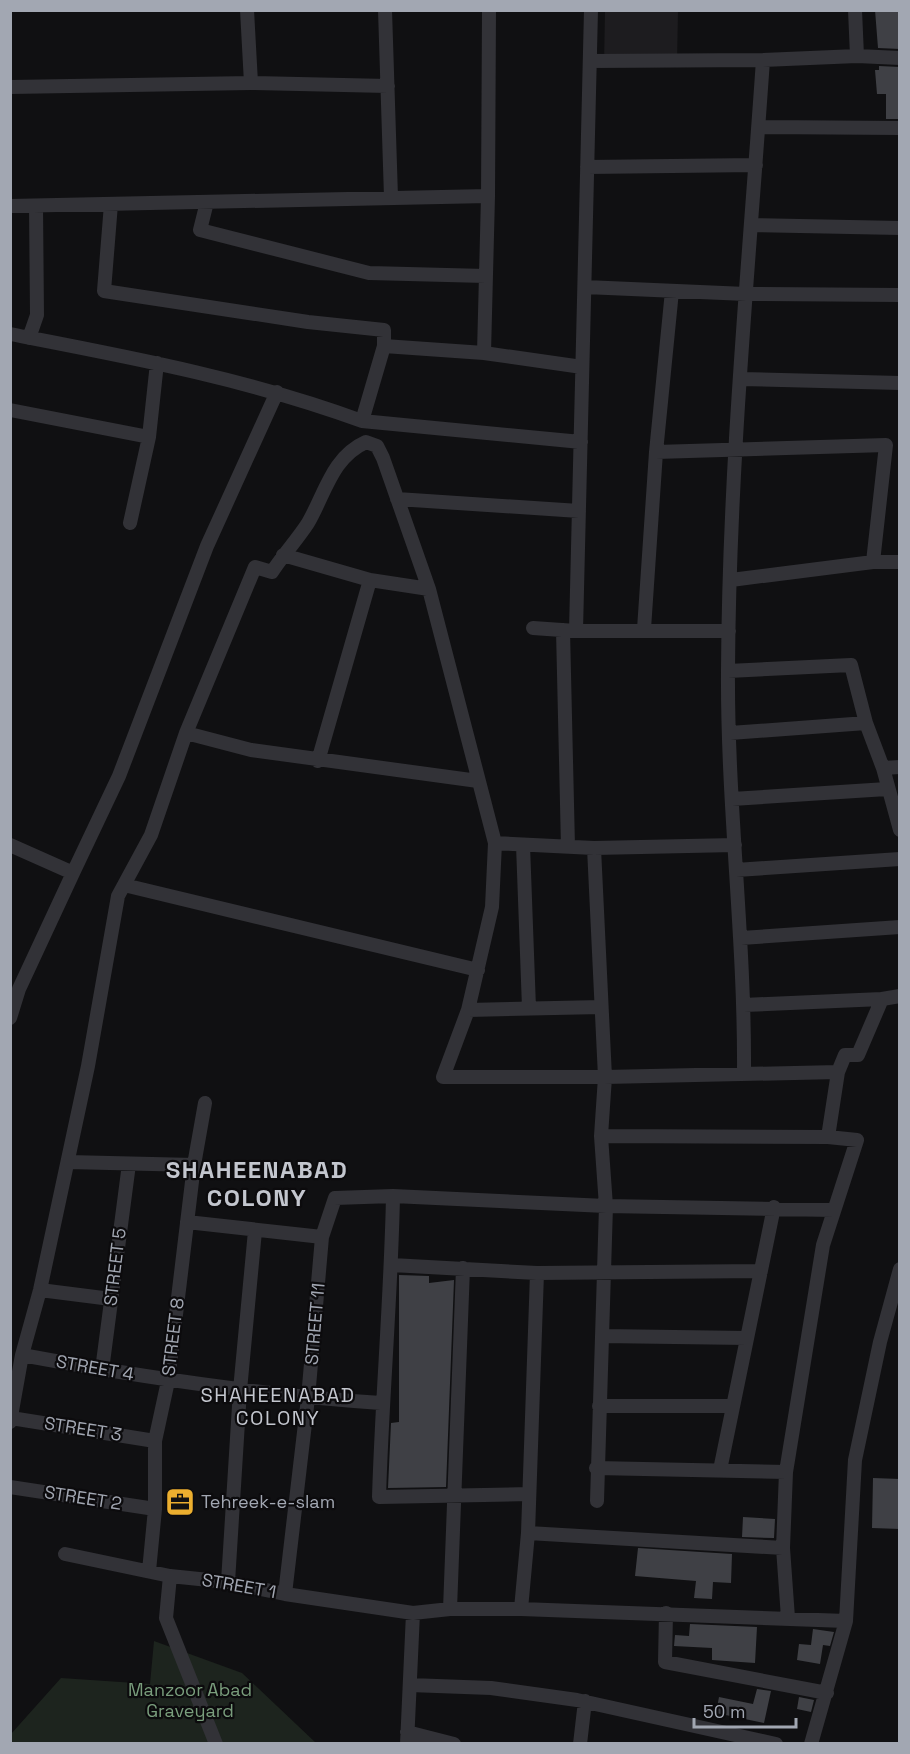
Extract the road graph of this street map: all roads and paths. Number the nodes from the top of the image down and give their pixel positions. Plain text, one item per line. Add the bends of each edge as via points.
1 (247, 10) edge
2 (384, 10) edge
3 (489, 10) edge
4 (591, 10) edge
5 (855, 10) edge
6 (857, 56) junction
7 (900, 58) edge
8 (763, 60) junction
9 (590, 61) junction
10 (251, 84) junction
11 (388, 86) junction
12 (10, 87) edge
13 (758, 127) junction
14 (900, 128) edge
15 (756, 165) junction
16 (587, 167) junction
17 (488, 196) junction
18 (391, 197) junction
19 (207, 202) junction
20 (111, 204) junction
21 (10, 206) edge
22 (36, 206) junction
23 (752, 225) junction
24 (900, 228) edge
25 (486, 276) junction
26 (585, 287) junction
27 (672, 291) junction
28 (746, 294) junction
29 (900, 295) edge
30 (10, 334) edge
31 (29, 338) junction
32 (384, 346) junction
33 (484, 353) junction
34 (157, 363) junction
35 (582, 367) junction
36 (741, 379) junction
37 (900, 383) edge
38 (277, 392) junction
39 (10, 411) edge
40 (362, 422) junction
41 (149, 437) junction
42 (581, 442) junction
43 (736, 451) junction
44 (656, 452) junction
45 (397, 500) junction
46 (579, 511) junction
47 (130, 523) dead end
48 (283, 555) junction
49 (873, 562) junction
50 (900, 562) edge
51 (370, 580) junction
52 (731, 580) junction
53 (429, 589) junction
54 (533, 627) dead end
55 (644, 629) junction
56 (570, 630) junction
57 (729, 631) junction
58 (728, 671) junction
59 (866, 723) junction
60 (186, 733) junction
61 (730, 733) junction
62 (318, 761) junction
63 (900, 767) edge
64 (883, 768) junction
65 (478, 781) junction
66 (887, 789) junction
67 (732, 799) junction
68 (900, 830) edge
69 (495, 843) junction
70 (523, 844) junction
71 (10, 845) edge
72 (735, 845) junction
73 (568, 847) junction
74 (594, 848) junction
75 (900, 859) edge
76 (736, 870) junction
77 (74, 873) junction
78 (124, 885) junction
79 (900, 927) edge
80 (741, 938) junction
81 (478, 970) junction
82 (900, 996) edge
83 (882, 999) junction
84 (744, 1005) junction
85 (602, 1006) junction
86 (529, 1008) junction
87 (468, 1010) junction
88 (10, 1018) edge
89 (744, 1072) junction
90 (838, 1072) junction
91 (605, 1077) junction
92 (205, 1102) dead end
93 (601, 1136) junction
94 (828, 1137) junction
95 (68, 1162) junction
96 (129, 1164) junction
97 (194, 1165) junction
98 (393, 1196) junction
99 (606, 1206) junction
100 (774, 1207) junction
101 (834, 1210) junction
102 (187, 1222) junction
103 (255, 1231) junction
104 (322, 1237) junction
105 (392, 1265) junction
106 (463, 1268) junction
107 (900, 1269) edge
108 (761, 1271) junction
109 (537, 1273) junction
110 (604, 1273) junction
111 (40, 1290) junction
112 (111, 1299) junction
113 (602, 1336) junction
114 (747, 1338) junction
115 (22, 1355) junction
116 (102, 1370) junction
117 (168, 1381) junction
118 (240, 1390) junction
119 (308, 1398) junction
120 (381, 1403) junction
121 (599, 1406) junction
122 (733, 1406) junction
123 (11, 1420) edge
124 (155, 1441) junction
125 (596, 1468) junction
126 (720, 1470) junction
127 (786, 1472) junction
128 (10, 1487) edge
129 (529, 1494) junction
130 (454, 1496) junction
131 (597, 1502) dead end
132 (155, 1509) junction
133 (528, 1533) junction
134 (783, 1548) junction
135 (65, 1554) dead end
136 (149, 1571) junction
137 (170, 1576) junction
138 (228, 1582) junction
139 (285, 1594) junction
140 (450, 1609) junction
141 (521, 1609) junction
142 (413, 1613) junction
143 (666, 1613) junction
144 (788, 1618) junction
145 (846, 1621) junction
146 (410, 1685) junction
147 (827, 1693) junction
148 (585, 1701) junction
149 (407, 1738) edge
150 (216, 1743) edge
151 (454, 1743) edge
152 (580, 1743) edge
153 (776, 1743) edge
154 (811, 1743) edge

1 - 10 street
2 - 11 street
3 - 17 street
4 - 9 street
5 - 6 street
6 - 7 street
6 - 8 street
8 - 9 street
8 - 13 street
9 - 16 street
10 - 11 street
10 - 12 street
11 - 18 street
13 - 14 street
13 - 15 street
15 - 16 street
15 - 23 street
16 - 26 street
17 - 18 street
17 - 25 street
18 - 19 street
19 - 20 street
19 - 25 street via 200,230 369,273
20 - 22 street
20 - 32 street via 104,291 384,330
21 - 22 street
22 - 31 street via 36,315
23 - 24 street
23 - 28 street
25 - 33 street
26 - 27 street
26 - 35 street
27 - 28 street
27 - 44 street
28 - 29 street
28 - 36 street
30 - 31 street
31 - 34 street
32 - 33 street
32 - 40 street
33 - 35 street
34 - 38 street
34 - 41 street
35 - 42 street
36 - 37 street
36 - 43 street
38 - 40 street
38 - 77 street via 207,546 119,776
39 - 41 street
40 - 42 street
41 - 47 street
42 - 46 street
43 - 44 street
43 - 49 street via 886,445
43 - 52 street
44 - 55 street
45 - 46 street
45 - 48 street via 376,446 366,442 331,474 308,523
45 - 53 street
46 - 56 street
48 - 51 street
48 - 60 street via 272,572 255,567
49 - 50 street
49 - 52 street
51 - 53 street
51 - 62 street
52 - 57 street
53 - 65 street
54 - 56 street
55 - 56 street
55 - 57 street
56 - 73 street
57 - 58 street
58 - 59 street via 851,665
58 - 61 street
59 - 61 street
59 - 64 street
60 - 62 street via 251,750
60 - 78 street via 151,835
61 - 67 street
62 - 65 street
63 - 64 street
64 - 66 street
65 - 69 street
66 - 67 street
66 - 68 street
67 - 72 street
69 - 70 street
69 - 81 street via 492,908
70 - 73 street
70 - 86 street
71 - 77 street
72 - 74 street
72 - 76 street
73 - 74 street
74 - 85 street
75 - 76 street
76 - 80 street
77 - 88 street via 19,989
78 - 81 street
78 - 95 street via 118,896 104,987
79 - 80 street
80 - 84 street
81 - 87 street
82 - 83 street
83 - 84 street
83 - 90 street via 858,1055 845,1055
84 - 89 street
85 - 86 street
85 - 91 street
86 - 87 street
87 - 91 street via 443,1077
89 - 90 street
89 - 91 street
90 - 94 street
91 - 93 street
92 - 97 street, STREET 8
93 - 94 street
93 - 99 street
94 - 101 street via 857,1140
95 - 96 street
95 - 111 street
96 - 97 street
96 - 112 street, STREET 5
97 - 102 street, STREET 8
98 - 99 street
98 - 104 street, STREET 11 via 334,1198
98 - 105 street
99 - 100 street
99 - 110 street
100 - 101 street
100 - 108 street
101 - 127 street via 823,1245
102 - 103 street
102 - 117 street, STREET 8
103 - 104 street
103 - 118 street
104 - 119 street, STREET 11
105 - 106 street
105 - 120 street
106 - 109 street
106 - 130 street
107 - 145 street via 855,1460
108 - 110 street
108 - 114 street
109 - 110 street
109 - 129 street
110 - 113 street
111 - 112 street
111 - 115 street
112 - 116 street, STREET 5
113 - 114 street
113 - 121 street
114 - 122 street
115 - 116 street, STREET 4
115 - 123 street
116 - 117 street, STREET 4
117 - 118 street, STREET 4
117 - 124 street, STREET 8
118 - 119 street, STREET 4
118 - 138 street
119 - 120 street, STREET 4
119 - 139 street, STREET 11
120 - 130 street via 379,1497
121 - 122 street
121 - 125 street
122 - 126 street
123 - 124 street, STREET 3
124 - 132 street, STREET 8
125 - 126 street
125 - 131 street
126 - 127 street
127 - 134 street
128 - 132 street, STREET 2
129 - 130 street
129 - 133 street
130 - 140 street
132 - 136 street, STREET 8
133 - 134 street
133 - 141 street
134 - 144 street
135 - 136 street, STREET 1
136 - 137 street, STREET 1
137 - 138 street, STREET 1
137 - 150 street via 166,1618
138 - 139 street, STREET 1
139 - 142 street, STREET 1
140 - 141 street, STREET 1
140 - 142 street, STREET 1
141 - 143 street, STREET 1
142 - 146 street
143 - 144 street, STREET 1
143 - 147 street via 665,1662
144 - 145 street, STREET 1
145 - 147 street
146 - 148 street via 491,1688
146 - 149 street
147 - 154 street
148 - 152 street
148 - 153 street
149 - 151 street

